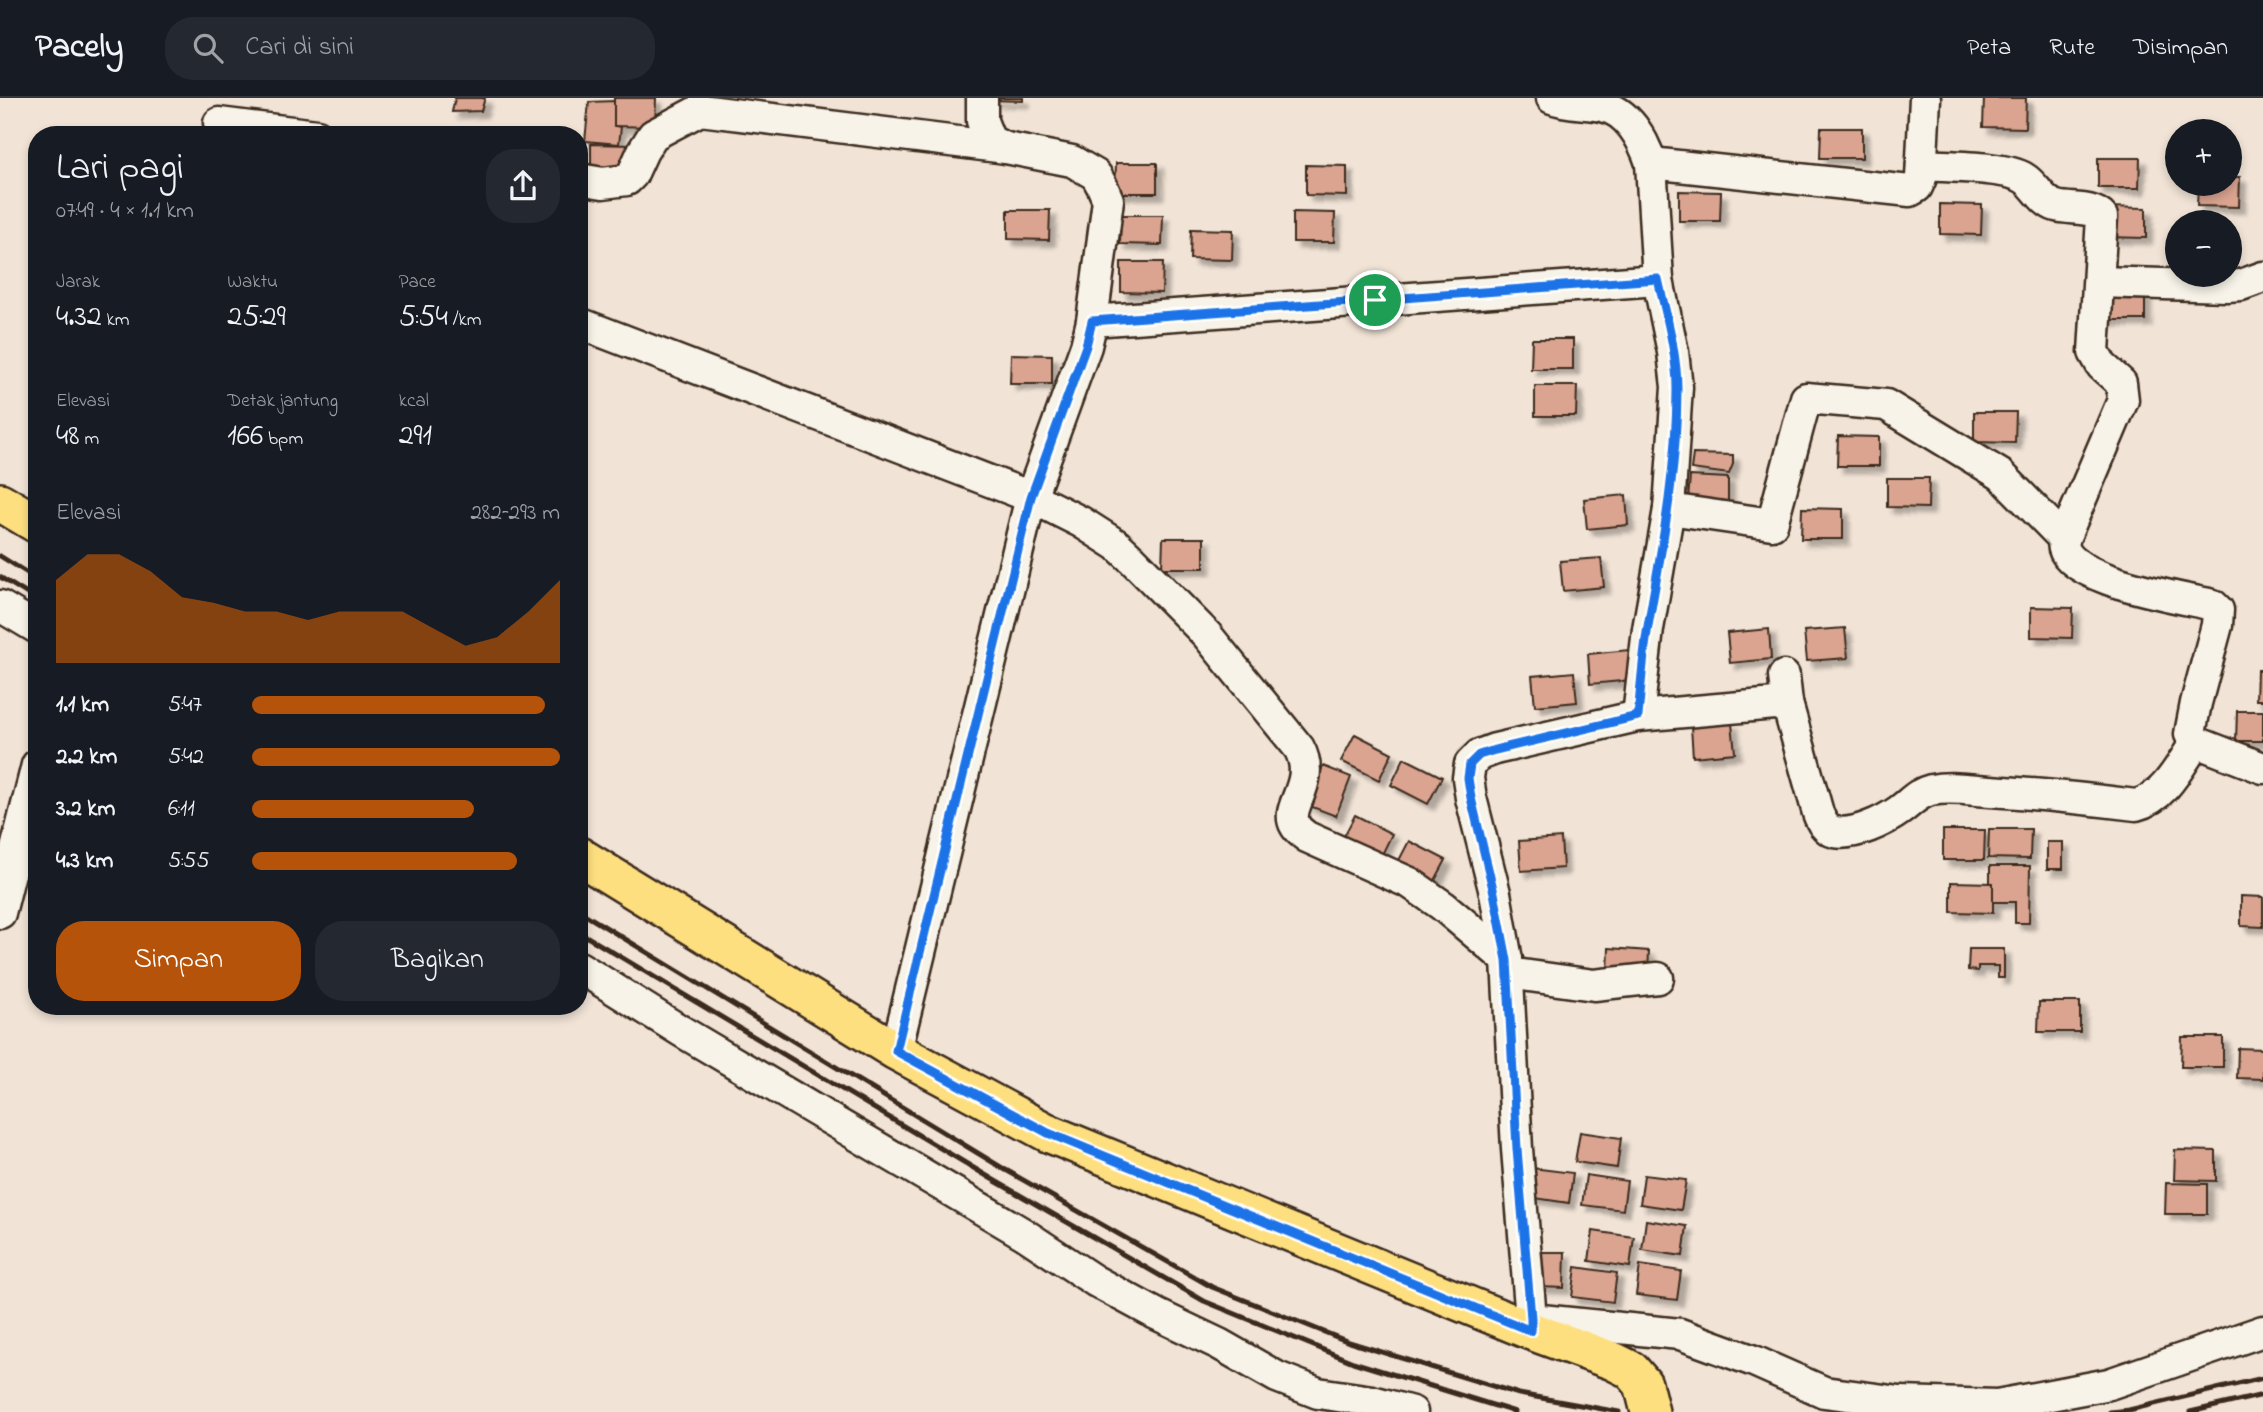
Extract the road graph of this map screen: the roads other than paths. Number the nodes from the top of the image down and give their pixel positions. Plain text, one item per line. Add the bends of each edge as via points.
1 (982, 98) edge
2 (1552, 98) edge
3 (1925, 98) edge
4 (220, 119) edge
5 (262, 126) edge
6 (1006, 148) junction
7 (1651, 163) junction
8 (1922, 165) junction
9 (588, 180) edge
10 (2263, 276) edge
11 (1658, 279) junction
12 (2099, 282) junction
13 (1092, 321) junction
14 (588, 326) edge
15 (1031, 497) junction
16 (0, 502) edge
17 (1669, 509) junction
18 (28, 519) edge
19 (2064, 539) junction
20 (0, 606) edge
21 (28, 623) edge
22 (1638, 716) junction
23 (2196, 742) junction
24 (2263, 768) edge
25 (28, 801) edge
26 (588, 862) edge
27 (0, 913) edge
28 (1507, 967) junction
29 (588, 973) edge
30 (1658, 978) dead end
31 (896, 1051) junction
32 (1531, 1325) junction
33 (2263, 1331) edge
34 (1412, 1412) edge
35 (1650, 1412) edge

1 - 6 street via 982,121 990,141
2 - 7 street via 1605,106 1620,114 1645,145
3 - 8 street
4 - 5 street
6 - 9 street via 700,110 653,135 627,180
6 - 13 street via 1072,161 1096,175 1102,186 1108,200
7 - 8 street via 1910,191 1917,187
7 - 11 street
8 - 12 street via 2007,171 2022,176 2053,205 2100,213
10 - 12 street via 2227,286
11 - 13 street
11 - 17 street via 1677,387
12 - 19 street via 2094,352 2121,383 2123,400
13 - 15 street
14 - 15 street
15 - 28 street via 1117,545 1207,635 1274,715 1306,765 1292,817 1295,827 1307,837 1410,883 1443,906
15 - 31 street
16 - 18 main road
17 - 19 street via 1772,524 1806,398 1886,405 2001,475
17 - 22 street
19 - 23 street via 2067,556 2097,576 2218,610 2191,727
20 - 21 street
22 - 23 street via 1785,690 1818,813 1823,825 1833,832 1875,823 1917,795 1950,788 2136,805 2166,785
22 - 28 street via 1495,750 1470,764 1471,798
23 - 24 street
25 - 27 street
26 - 31 main road
28 - 30 street via 1594,985
28 - 32 street
29 - 34 street via 1024,1234 1095,1282 1277,1377 1318,1393
31 - 32 main road via 1048,1133
32 - 33 street via 1680,1334 1824,1392 1900,1402 1997,1405 2109,1384
32 - 35 main road via 1631,1370 1643,1384

